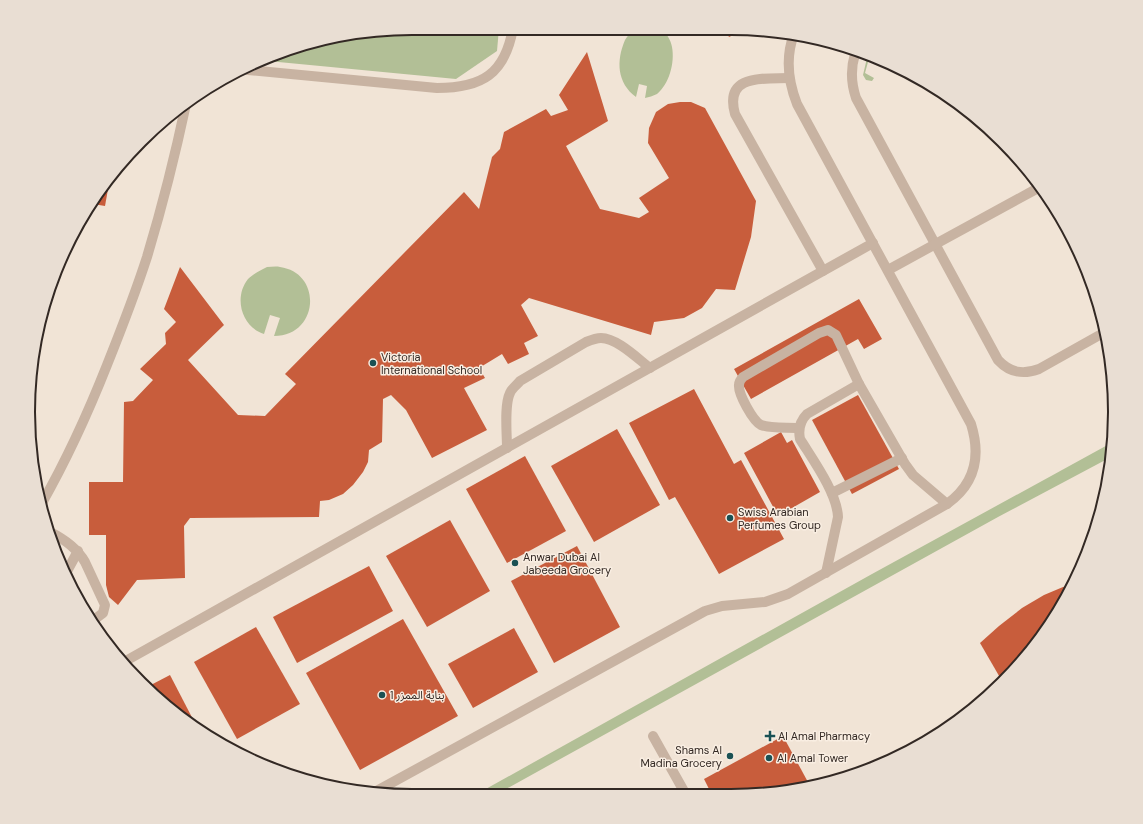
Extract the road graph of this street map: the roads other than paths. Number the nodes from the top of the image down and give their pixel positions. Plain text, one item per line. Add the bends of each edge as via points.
1 (512, 35) edge
2 (792, 40) edge
3 (855, 56) edge
4 (253, 70) edge
5 (789, 78) junction
6 (184, 111) edge
7 (1035, 190) edge
8 (873, 243) junction
9 (935, 244) junction
10 (888, 270) junction
11 (823, 271) junction
12 (1100, 335) edge
13 (650, 368) junction
14 (859, 384) junction
15 (799, 428) junction
16 (507, 448) junction
17 (902, 458) junction
18 (832, 493) junction
19 (45, 498) edge
20 (948, 504) junction
21 (56, 536) edge
22 (78, 551) junction
23 (69, 568) edge
24 (826, 572) junction
25 (97, 618) edge
26 (128, 660) edge
27 (653, 736) dead end
28 (383, 788) edge
29 (683, 789) edge

1 - 4 street via 502,62 490,76 473,85 455,88
2 - 5 street via 788,60
3 - 9 street via 851,74 856,98
5 - 8 street via 797,104
5 - 11 street via 750,80 743,83 736,90 732,106
6 - 19 street via 163,203 128,313 73,446
7 - 9 street
8 - 10 street
8 - 11 street
9 - 10 street
9 - 12 street via 1004,367 1022,373 1039,369
10 - 20 street via 968,418 975,436 976,456 971,475 956,498
11 - 13 street
13 - 16 street
13 - 16 street via 609,339 593,339 586,342 515,386 507,401
14 - 15 street via 807,414
14 - 15 street via 836,335 828,330 819,332 743,376 739,389 755,421 765,426
14 - 17 street
15 - 18 street via 800,439
16 - 26 street
17 - 18 street
17 - 20 street via 913,475
18 - 24 street via 838,517
20 - 24 street
21 - 22 street
22 - 23 street
22 - 25 street via 104,600 105,609
24 - 28 street via 776,598 705,611
27 - 29 street

